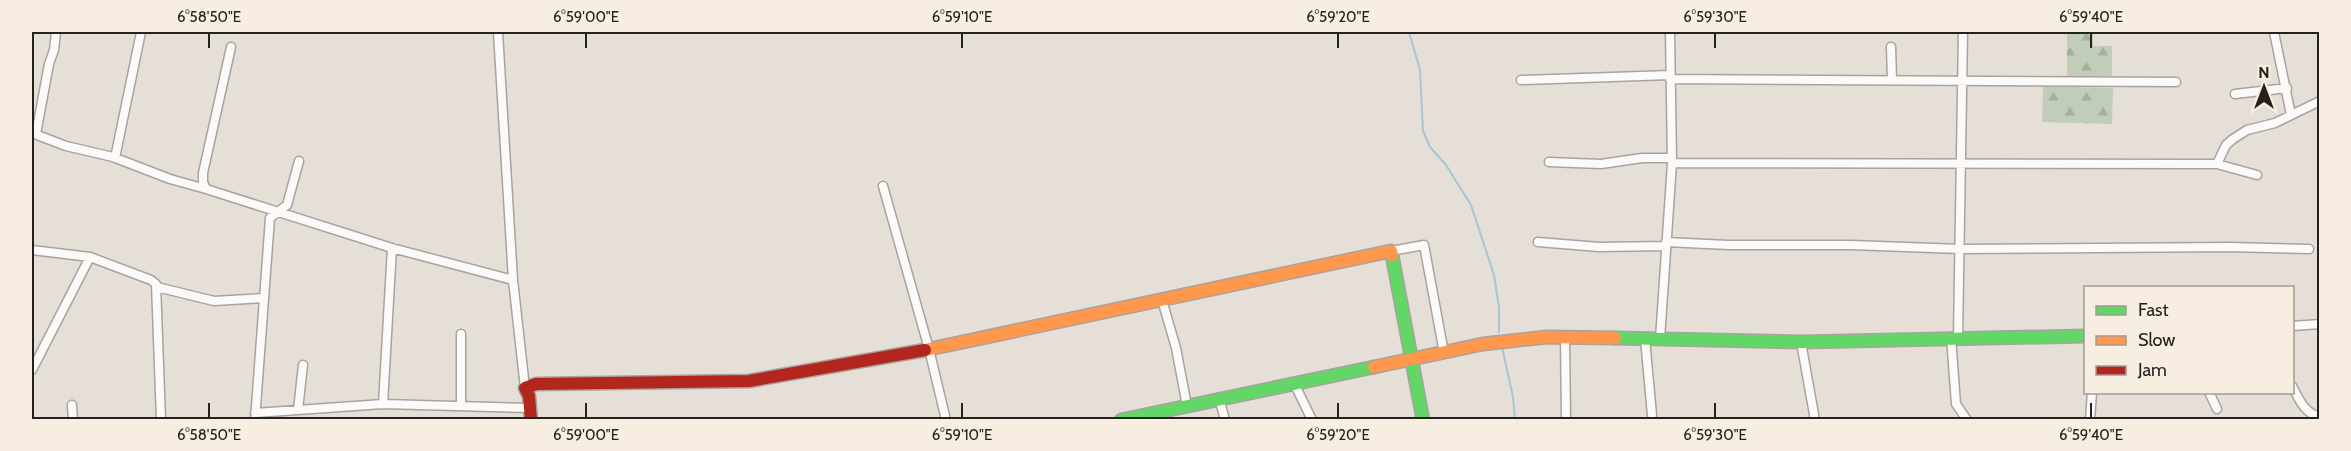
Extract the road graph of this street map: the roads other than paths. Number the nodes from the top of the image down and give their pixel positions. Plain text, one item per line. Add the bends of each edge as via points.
1 (56, 32) edge
2 (141, 32) edge
3 (498, 32) edge
4 (1670, 32) edge
5 (1964, 32) edge
6 (2274, 32) edge
7 (1891, 46) dead end
8 (231, 47) dead end
9 (1670, 77) junction
10 (1521, 80) dead end
11 (1892, 80) junction
12 (1962, 81) junction
13 (2176, 82) dead end
14 (2287, 88) junction
15 (2235, 94) dead end
16 (2319, 100) edge
17 (2292, 115) junction
18 (34, 134) edge
19 (115, 158) junction
20 (1672, 160) junction
21 (299, 161) dead end
22 (1549, 162) dead end
23 (1962, 164) junction
24 (2217, 164) junction
25 (2257, 175) dead end
26 (883, 186) dead end
27 (206, 189) junction
28 (278, 212) junction
29 (1538, 242) dead end
30 (1666, 244) junction
31 (392, 248) junction
32 (1960, 249) junction
33 (2309, 249) dead end
34 (32, 250) edge
35 (1391, 251) junction
36 (90, 257) junction
37 (513, 280) junction
38 (157, 287) junction
39 (264, 298) junction
40 (1162, 300) junction
41 (2319, 324) edge
42 (2294, 326) edge
43 (461, 334) dead end
44 (2084, 336) edge
45 (1565, 337) junction
46 (1954, 337) junction
47 (1646, 339) junction
48 (1660, 339) junction
49 (1801, 342) junction
50 (929, 349) junction
51 (1444, 353) junction
52 (1411, 361) junction
53 (303, 365) dead end
54 (32, 370) edge
55 (1294, 383) junction
56 (525, 388) junction
57 (2294, 390) edge
58 (2092, 394) edge
59 (2210, 394) edge
60 (1219, 398) junction
61 (383, 404) junction
62 (72, 405) dead end
63 (461, 406) junction
64 (1187, 406) junction
65 (2217, 409) dead end
66 (298, 410) junction
67 (531, 414) edge
68 (1652, 415) dead end
69 (255, 416) edge
70 (2319, 417) edge
71 (1141, 418) edge
72 (73, 420) edge
73 (161, 420) edge
74 (946, 420) edge
75 (1121, 420) edge
76 (1225, 420) edge
77 (1312, 420) edge
78 (1423, 420) edge
79 (1566, 420) edge
80 (1815, 420) edge
81 (1966, 420) edge
82 (2090, 420) edge

1 - 18 street
2 - 19 street
3 - 37 street
4 - 9 street
5 - 12 street
6 - 14 street
7 - 11 street
8 - 27 street via 203,173
9 - 10 street
9 - 11 street
9 - 20 street
11 - 12 street
12 - 13 street
12 - 23 street
14 - 15 street
14 - 17 street
16 - 17 street
17 - 24 street via 2247,130 2233,139
18 - 19 street
19 - 27 street
20 - 22 street
20 - 23 street
20 - 30 street
21 - 28 street via 290,198
23 - 24 street
23 - 32 street
24 - 25 street
26 - 50 street
27 - 28 street
28 - 31 street
28 - 39 street via 270,218
29 - 30 street via 1599,247
30 - 32 street
30 - 48 street
31 - 37 street
31 - 61 street
32 - 33 street
32 - 46 street
34 - 36 street
35 - 40 street
35 - 51 street via 1425,245
35 - 52 street
36 - 38 street via 151,280
36 - 54 street
37 - 56 street
38 - 39 street via 214,301
38 - 73 street
39 - 69 street
40 - 50 street
40 - 64 street
41 - 42 street
43 - 63 street
44 - 46 street
45 - 47 street
45 - 51 street via 1494,342
45 - 79 street
46 - 49 street
46 - 81 street via 1956,404
47 - 48 street
47 - 68 street
48 - 49 street
49 - 80 street
50 - 56 street via 749,381 536,384
50 - 74 street
51 - 52 street
52 - 55 street
52 - 78 street
53 - 66 street
55 - 60 street
55 - 77 street
56 - 67 street
57 - 70 street via 2305,409
58 - 82 street
59 - 65 street
60 - 64 street
60 - 76 street
61 - 63 street
61 - 66 street
62 - 72 street
63 - 67 street
64 - 71 street
66 - 69 street
71 - 75 street

